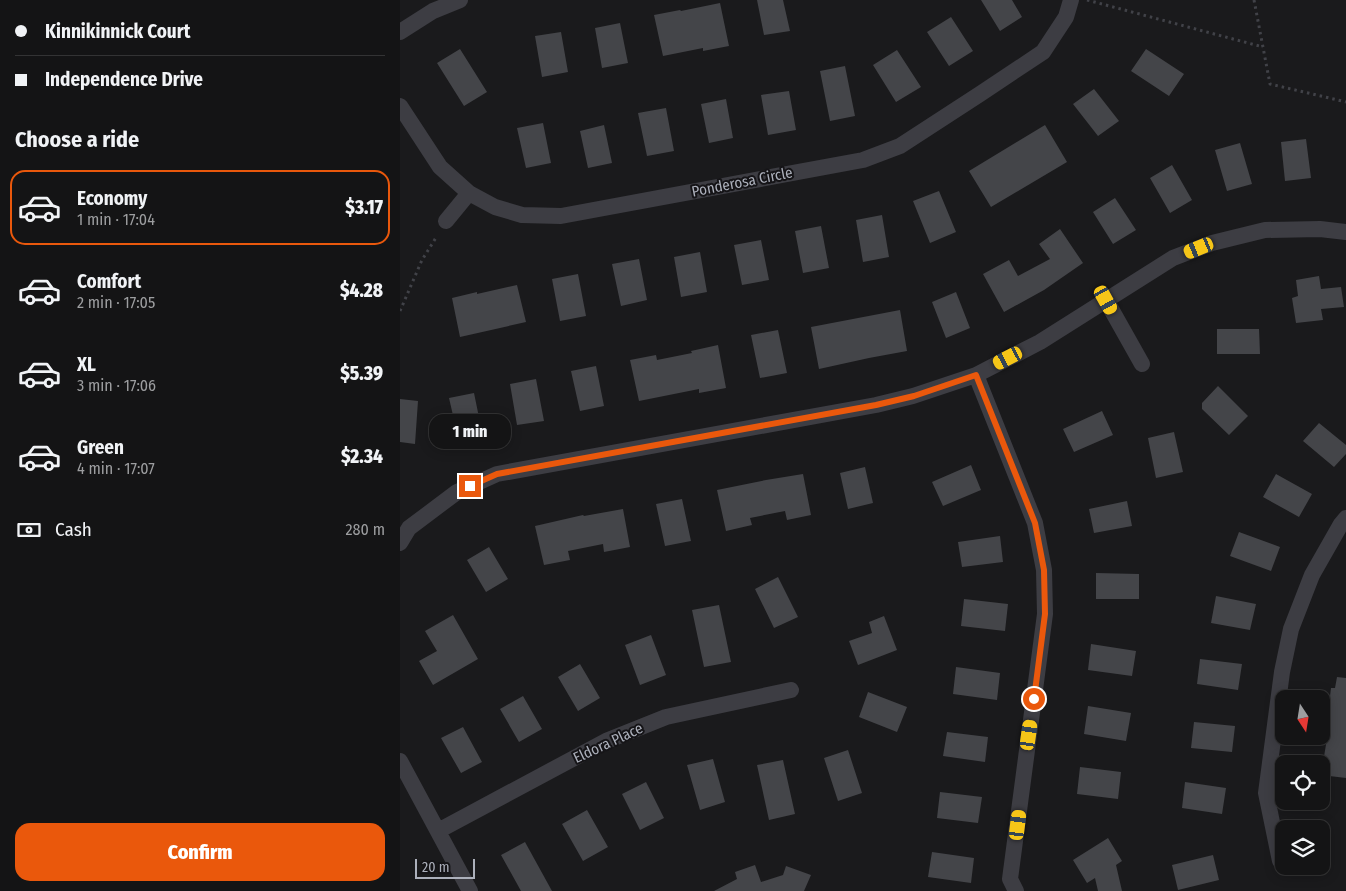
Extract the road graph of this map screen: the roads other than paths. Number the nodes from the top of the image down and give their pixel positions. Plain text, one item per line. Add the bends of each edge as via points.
1 (460, 0) edge
2 (1071, 0) edge
3 (400, 32) edge
4 (400, 106) edge
5 (469, 193) junction
6 (446, 221) road end
7 (1346, 232) edge
8 (1106, 300) junction
9 (1142, 364) dead end
10 (976, 375) junction
11 (1346, 518) edge
12 (404, 524) edge
13 (400, 543) edge
14 (791, 690) dead end
15 (400, 761) edge
16 (438, 831) junction
17 (1275, 837) edge
18 (470, 891) edge
19 (1016, 891) edge

1 - 3 street via 433,11
2 - 5 street, Ponderosa Circle via 1066,17 1043,52 900,146 863,160 561,216 522,214 495,207
4 - 5 street, Ponderosa Circle via 440,168
5 - 6 street
7 - 8 street via 1265,230 1212,242 1174,258
8 - 9 street
8 - 10 street via 1040,342
10 - 12 street via 876,405 497,474 457,492
10 - 19 street via 1035,523 1044,570 1045,614 1010,879
11 - 17 street via 1312,575 1291,630 1282,672 1266,793
12 - 13 street
14 - 16 street, Eldora Place via 666,717 606,741
15 - 16 street
16 - 18 street

